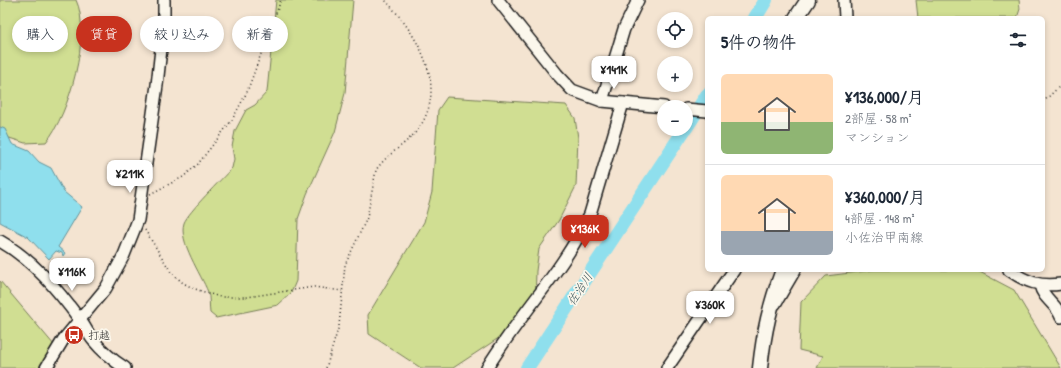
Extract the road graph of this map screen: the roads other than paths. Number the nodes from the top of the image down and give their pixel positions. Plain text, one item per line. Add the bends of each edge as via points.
1 (164, 0) edge
2 (498, 0) edge
3 (638, 0) edge
4 (808, 0) edge
5 (844, 0) edge
6 (797, 16) edge
7 (845, 16) edge
8 (602, 100) junction
9 (623, 103) junction
10 (657, 106) edge
11 (693, 110) edge
12 (705, 111) edge
13 (0, 241) edge
14 (733, 272) edge
15 (782, 272) edge
16 (794, 272) edge
17 (1012, 272) edge
18 (1061, 284) edge
19 (1040, 285) junction
20 (771, 304) junction
21 (1061, 317) edge
22 (80, 320) junction
23 (46, 368) edge
24 (125, 368) edge
25 (487, 368) edge
26 (667, 368) edge
27 (760, 368) edge

1 - 22 street via 157,85 138,220 124,255 106,288
2 - 8 street via 572,90
3 - 8 street via 624,29
4 - 6 main road
5 - 7 street
8 - 9 street
9 - 10 street
9 - 25 street via 593,206 583,230
11 - 12 street
13 - 22 street via 16,250 42,273
14 - 26 street
15 - 20 main road
16 - 20 street via 775,305
17 - 19 street
18 - 19 street
19 - 21 street via 1042,293
20 - 27 main road
22 - 23 street via 63,340
22 - 24 street via 93,340

